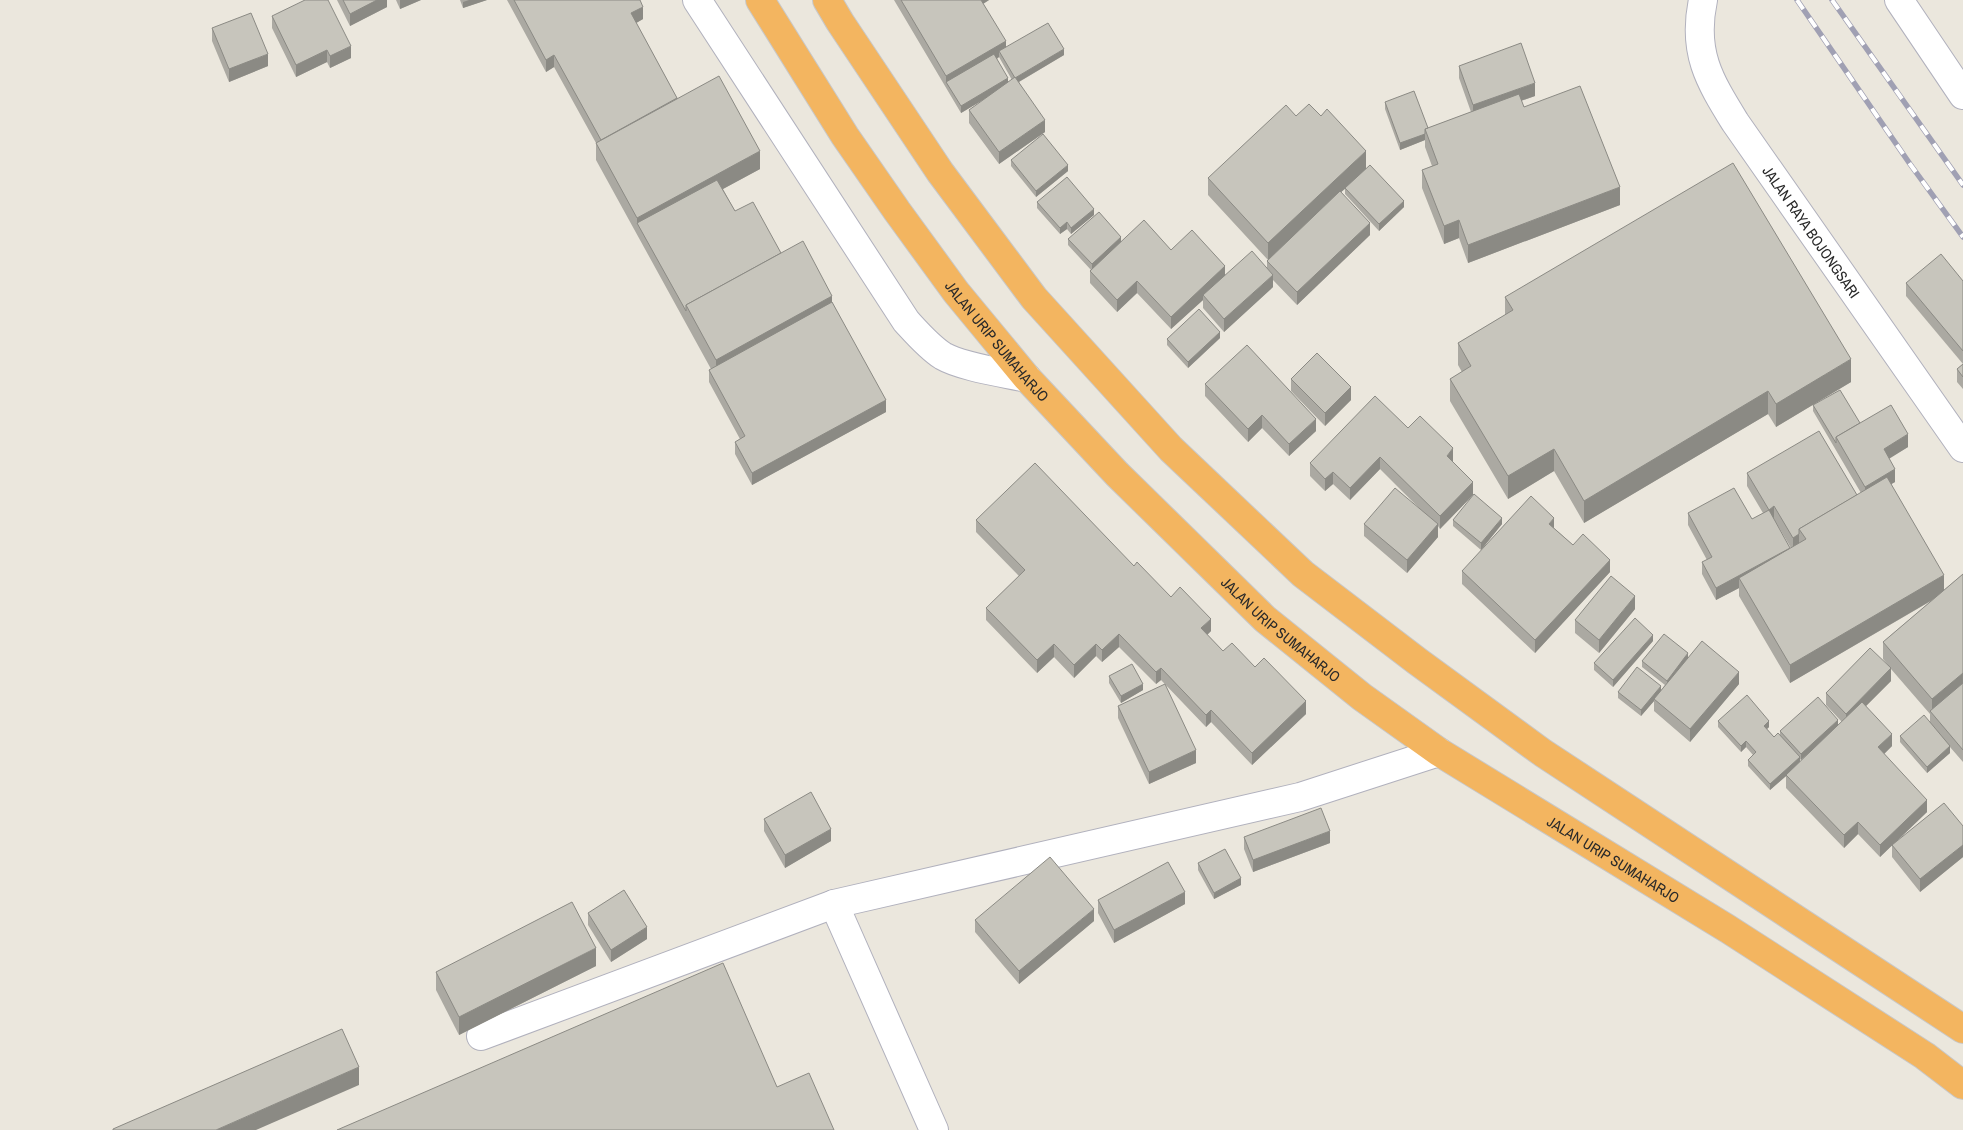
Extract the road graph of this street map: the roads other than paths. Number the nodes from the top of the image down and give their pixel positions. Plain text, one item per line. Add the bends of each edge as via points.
1 (697, 0) edge
2 (760, 0) edge
3 (827, 0) edge
4 (1703, 0) edge
5 (1899, 0) edge
6 (1963, 95) edge
7 (1027, 378) junction
8 (1963, 448) edge
9 (1439, 752) junction
10 (834, 904) junction
11 (1960, 1025) edge
12 (481, 1036) dead end
13 (1963, 1085) edge
14 (934, 1130) edge

1 - 7 street via 906,321 944,356
2 - 7 highway, JALAN URIP SUMAHARJO via 897,211 956,292
3 - 11 highway via 940,172 1034,298 1171,449 1302,574 1543,753
4 - 8 street, JALAN RAYA BOJONGSARI via 1698,22 1703,61 1713,87
5 - 6 street
7 - 9 highway, JALAN URIP SUMAHARJO via 1117,474 1265,619 1362,697
9 - 10 street via 1300,797
9 - 13 highway, JALAN URIP SUMAHARJO via 1728,929 1917,1051
10 - 12 street
10 - 14 street

